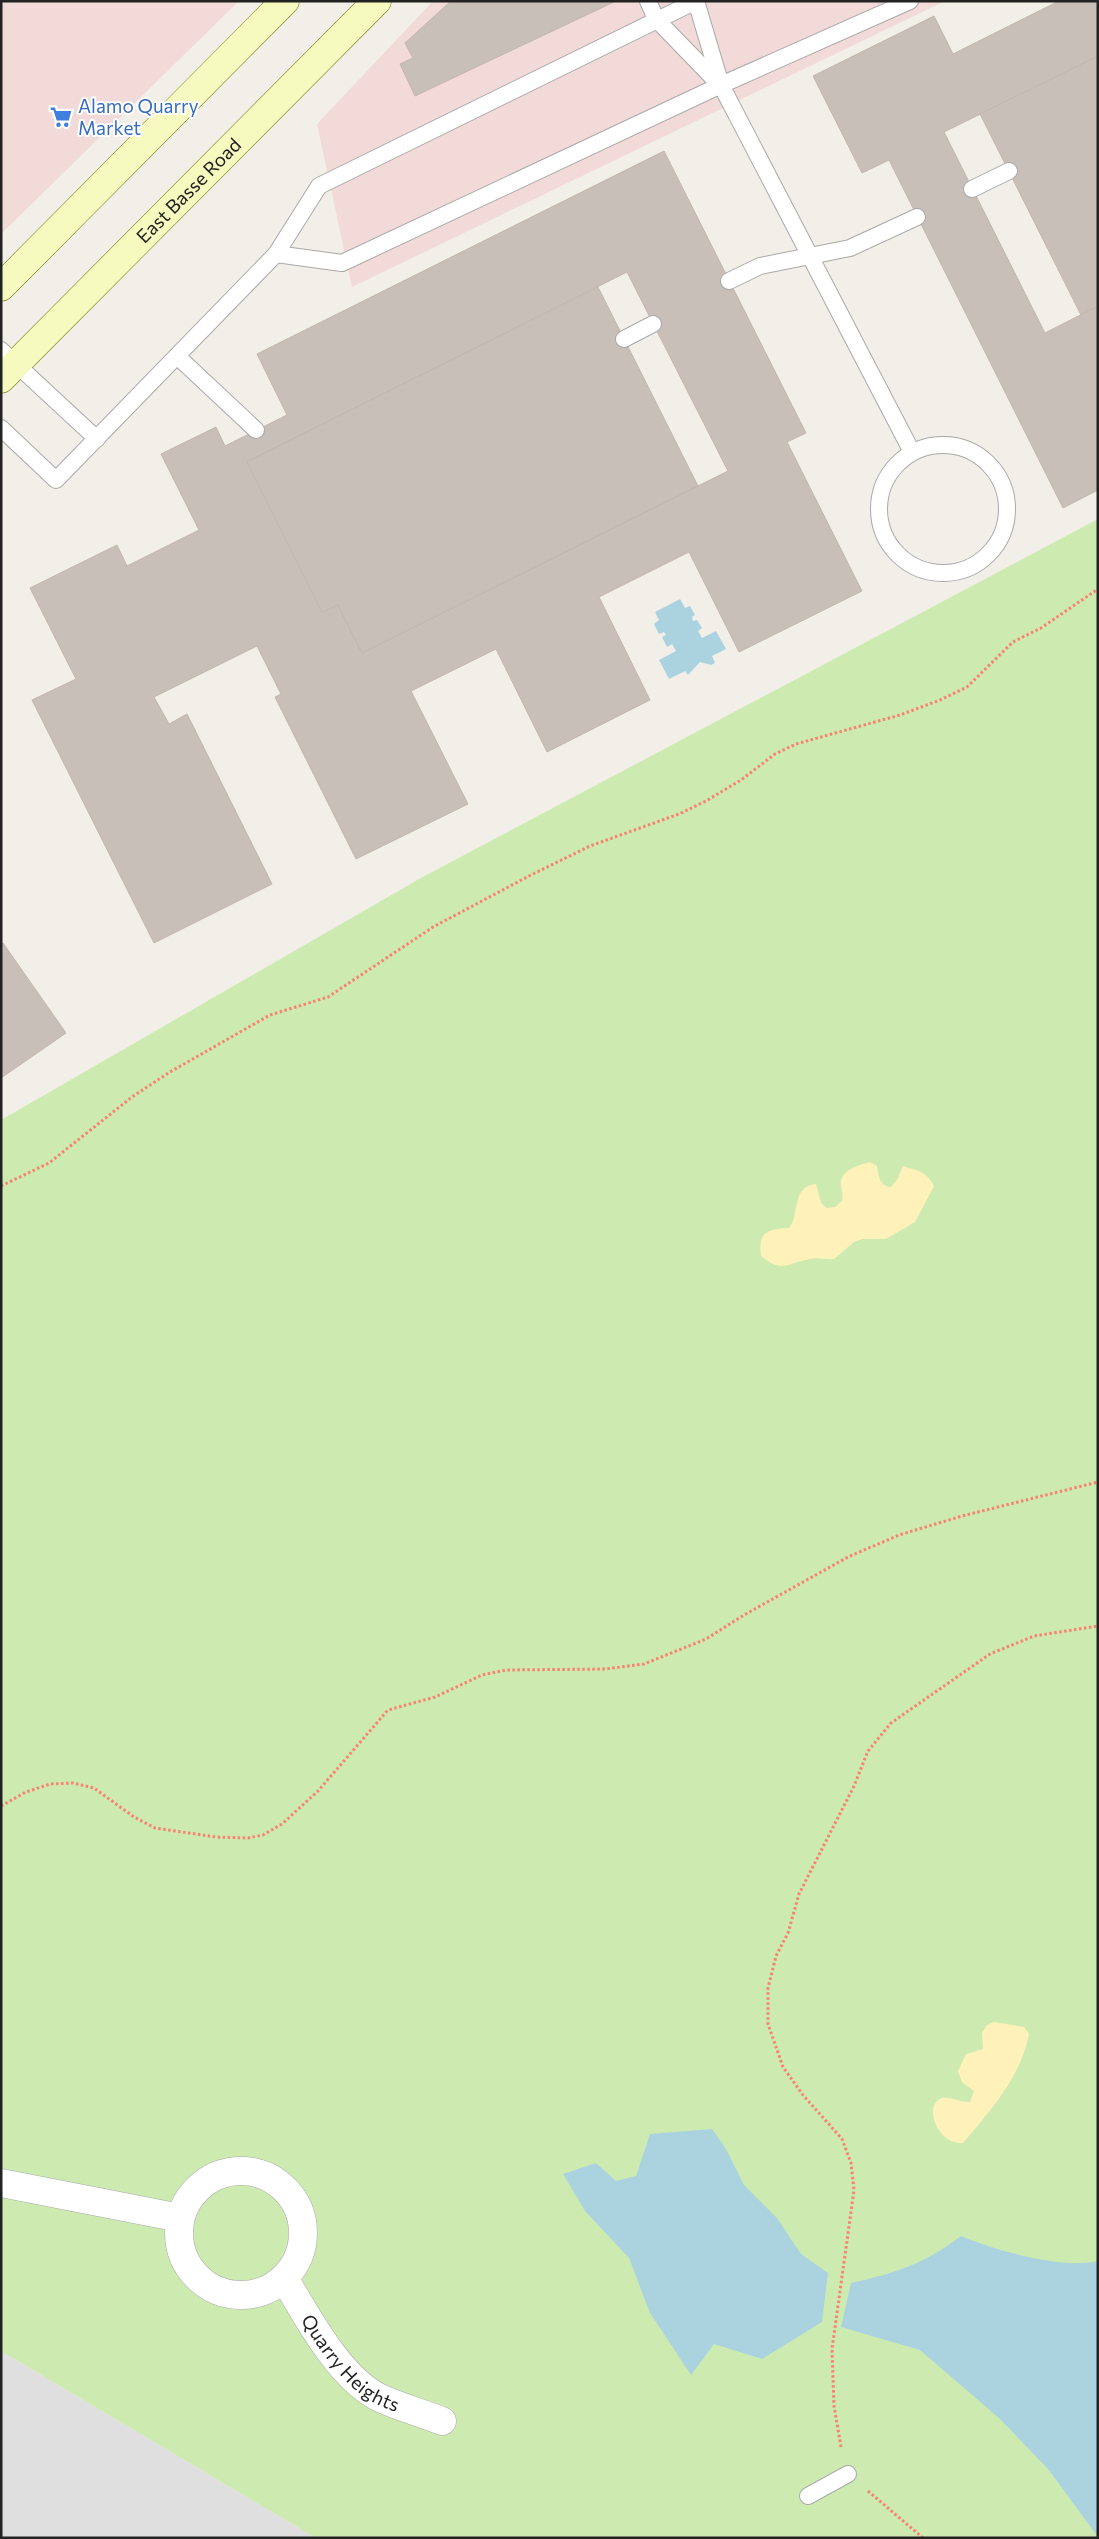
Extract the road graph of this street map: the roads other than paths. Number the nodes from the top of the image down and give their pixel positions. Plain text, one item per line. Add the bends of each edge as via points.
1 (285, 1) edge
2 (377, 1) edge
3 (648, 1) edge
4 (696, 1) edge
5 (910, 1) edge
6 (656, 19) junction
7 (721, 85) junction
8 (1009, 171) dead end
9 (972, 189) dead end
10 (917, 217) dead end
11 (276, 254) junction
12 (808, 256) junction
13 (730, 281) dead end
14 (1, 287) edge
15 (653, 324) dead end
16 (624, 339) dead end
17 (178, 356) junction
18 (6, 365) edge
19 (1, 428) edge
20 (256, 430) dead end
21 (97, 439) junction
22 (912, 452) junction
23 (1, 2183) edge
24 (180, 2218) junction
25 (284, 2278) junction
26 (442, 2421) dead end
27 (848, 2474) road end
28 (808, 2496) dead end

1 - 14 main road
2 - 18 main road, East Basse Road
3 - 6 lane
4 - 6 lane
4 - 7 lane
5 - 7 lane
6 - 7 lane
6 - 11 lane via 319,186
7 - 11 lane via 342,264
7 - 12 lane
8 - 9 lane
10 - 12 lane via 850,248
11 - 17 lane
12 - 13 lane via 760,266
12 - 22 lane
15 - 16 lane
17 - 20 lane
17 - 21 lane
18 - 21 lane
19 - 21 lane via 56,480
22 - 22 lane via 892,468 880,491 879,516 886,540 902,560 925,571 950,574 974,566 994,550 1006,528 1008,503 1000,478 984,459 962,447 936,444
23 - 24 street
24 - 25 street via 178,2239 184,2259 196,2276 213,2289 233,2295 254,2295 274,2287
24 - 25 street via 188,2199 202,2184 219,2174 239,2170 259,2172 278,2182 292,2196 298,2208 304,2235 300,2255
25 - 26 street, Quarry Heights via 324,2344 356,2380 379,2397
27 - 28 lane

